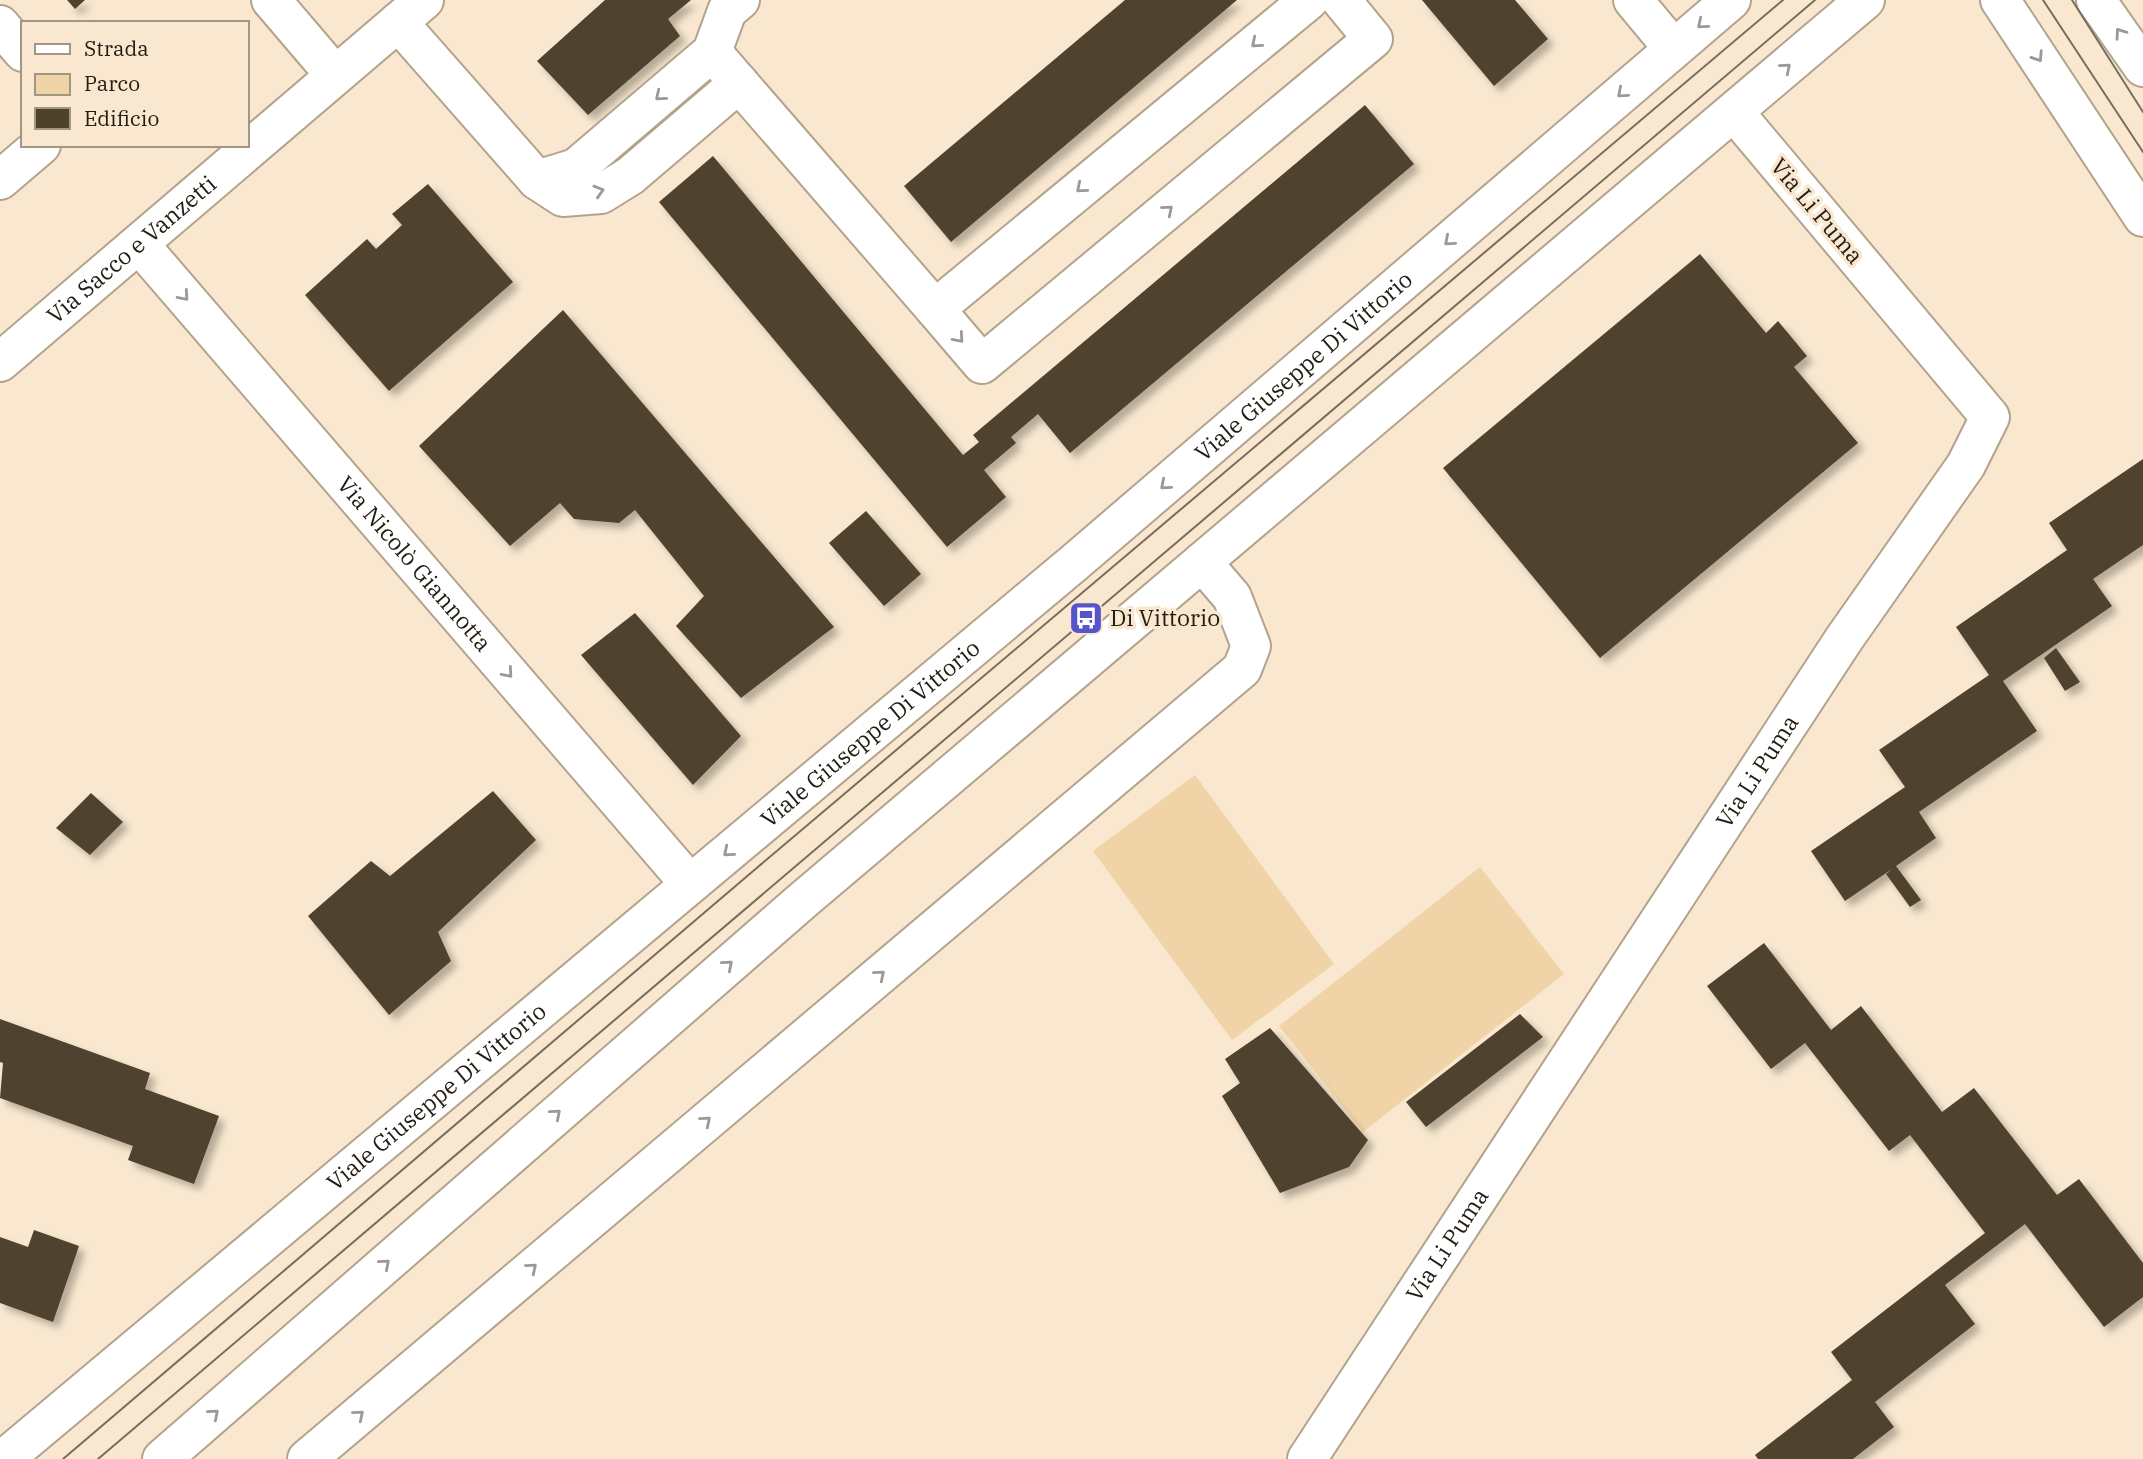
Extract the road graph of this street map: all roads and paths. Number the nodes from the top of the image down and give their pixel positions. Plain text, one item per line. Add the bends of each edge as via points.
1 (271, 0) edge
2 (740, 0) edge
3 (1309, 0) edge
4 (1341, 0) edge
5 (1633, 0) edge
6 (1731, 0) edge
7 (1865, 0) edge
8 (2000, 0) edge
9 (2096, 0) edge
10 (411, 11) edge
11 (0, 25) edge
12 (1673, 48) junction
13 (21, 50) edge
14 (712, 52) junction
15 (2143, 67) edge
16 (335, 75) junction
17 (739, 83) junction
18 (1734, 112) junction
19 (39, 147) edge
20 (0, 180) edge
21 (537, 180) junction
22 (2143, 217) edge
23 (139, 244) junction
24 (934, 309) junction
25 (0, 362) edge
26 (1202, 562) junction
27 (690, 884) junction
28 (4, 1459) edge
29 (162, 1459) edge
30 (306, 1459) edge
31 (1307, 1459) edge

1 - 16 street
2 - 14 street via 727,11
3 -> 24 street
24 -> 4 street via 982,364 1373,39
5 - 12 street
6 -> 12 street, Viale Giuseppe Di Vittorio
18 -> 7 street
8 -> 22 street
15 -> 9 street
10 - 16 street, Via Sacco e Vanzetti
10 - 21 street
11 - 13 street
12 -> 27 street, Viale Giuseppe Di Vittorio via 1074,563
14 - 17 street
14 -> 21 street via 576,167
16 - 23 street, Via Sacco e Vanzetti
21 -> 17 street via 563,197 601,194 630,176
17 - 24 street
18 - 26 street
18 - 31 street, Via Li Puma via 1990,417 1966,465 1844,639
19 - 20 street
23 - 25 street, Via Sacco e Vanzetti
23 -> 27 street, Via Nicolò Giannotta
29 -> 26 street via 802,901
30 -> 26 street via 1242,668 1251,646 1232,597
27 - 28 street, Viale Giuseppe Di Vittorio

